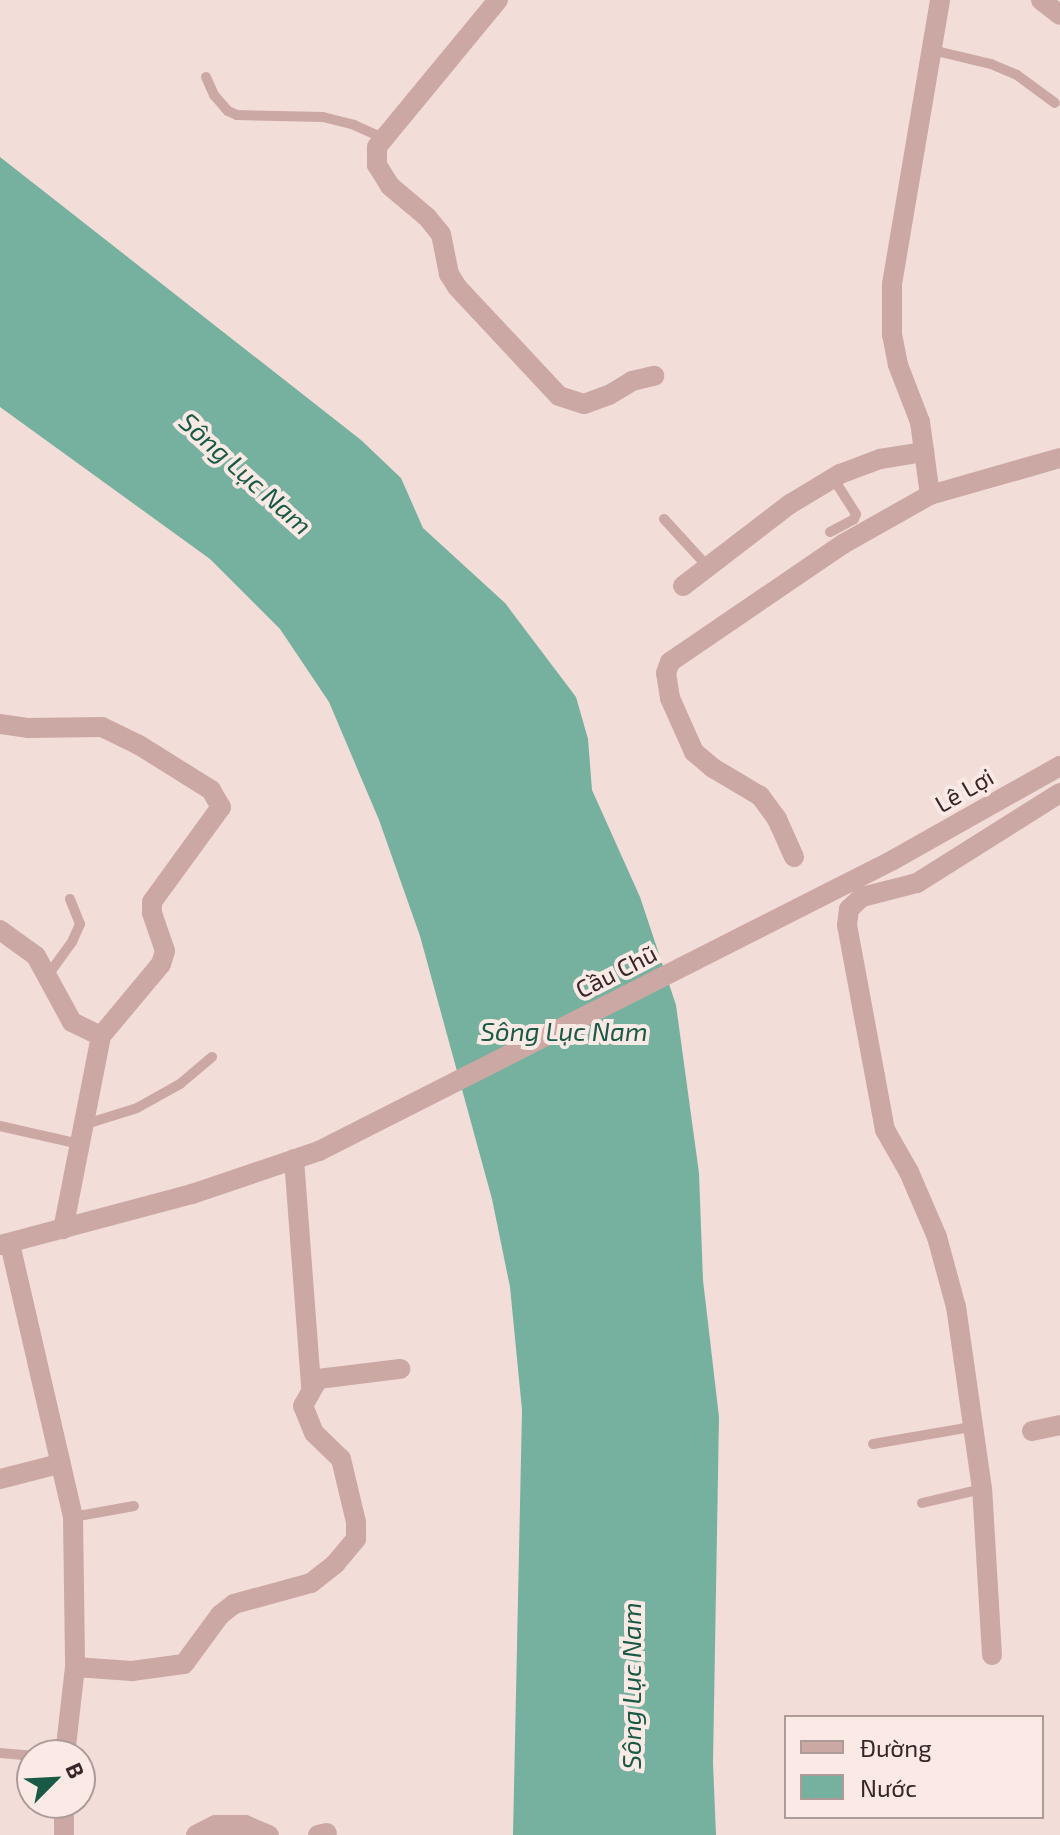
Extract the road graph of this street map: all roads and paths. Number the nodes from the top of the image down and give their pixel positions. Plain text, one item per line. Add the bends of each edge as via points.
1 (498, 0) edge
2 (940, 0) edge
3 (1041, 0) edge
4 (1060, 15) edge
5 (932, 50) junction
6 (206, 77) dead end
7 (1055, 103) dead end
8 (385, 139) junction
9 (654, 376) dead end
10 (924, 452) junction
11 (1060, 458) edge
12 (833, 478) junction
13 (930, 495) junction
14 (664, 519) dead end
15 (830, 532) dead end
16 (708, 567) junction
17 (683, 586) dead end
18 (0, 724) edge
19 (1060, 766) edge
20 (1060, 793) edge
21 (794, 857) dead end
22 (893, 860) joint
23 (70, 899) dead end
24 (0, 930) edge
25 (48, 975) junction
26 (101, 1036) junction
27 (212, 1057) dead end
28 (0, 1126) edge
29 (84, 1134) junction
30 (294, 1159) junction
31 (63, 1229) junction
32 (5, 1245) edge
33 (400, 1369) dead end
34 (311, 1387) junction
35 (1060, 1425) edge
36 (971, 1427) junction
37 (1032, 1431) dead end
38 (873, 1444) dead end
39 (59, 1464) junction
40 (0, 1479) edge
41 (982, 1489) junction
42 (922, 1503) dead end
43 (134, 1506) dead end
44 (73, 1517) junction
45 (992, 1655) dead end
46 (75, 1667) junction
47 (67, 1739) edge
48 (196, 1835) edge
49 (269, 1835) edge

1 - 8 street
2 - 5 street
3 - 4 street
5 - 7 lane via 1017,75
5 - 10 street via 892,284 892,335 920,422
6 - 8 lane via 214,95 237,115 323,117
8 - 9 street via 377,147 377,165 390,186 441,234 457,287 559,396 584,404
10 - 12 street via 880,459
10 - 13 street
11 - 13 street
12 - 15 lane via 856,514
12 - 16 street
13 - 21 street via 843,544 670,662 670,698 694,752 760,796
14 - 16 lane
16 - 17 street
18 - 26 street via 102,727 219,798 216,817 152,902 165,951 161,964
19 - 22 street, Lê Lợi
20 - 36 street via 917,883 862,897 849,909 847,925 885,1130 937,1237 956,1307
22 - 30 street, Cầu Chũ via 319,1151
23 - 25 lane via 80,924
24 - 25 street via 36,956
25 - 26 street via 72,1022
26 - 29 street
27 - 29 lane via 180,1084
28 - 29 lane
29 - 31 street
30 - 31 street, Cầu Chũ
30 - 34 street
31 - 32 street, Cầu Chũ
32 - 39 street
33 - 34 street via 318,1379
34 - 46 street via 303,1406 305,1418 341,1459 349,1491 356,1539 348,1551 311,1583 234,1604 184,1664 132,1671
35 - 37 street
36 - 38 lane
36 - 41 street
39 - 40 street
39 - 44 street
41 - 42 lane
41 - 45 street
43 - 44 lane
44 - 46 street
46 - 47 street
48 - 49 street via 216,1825 245,1825

